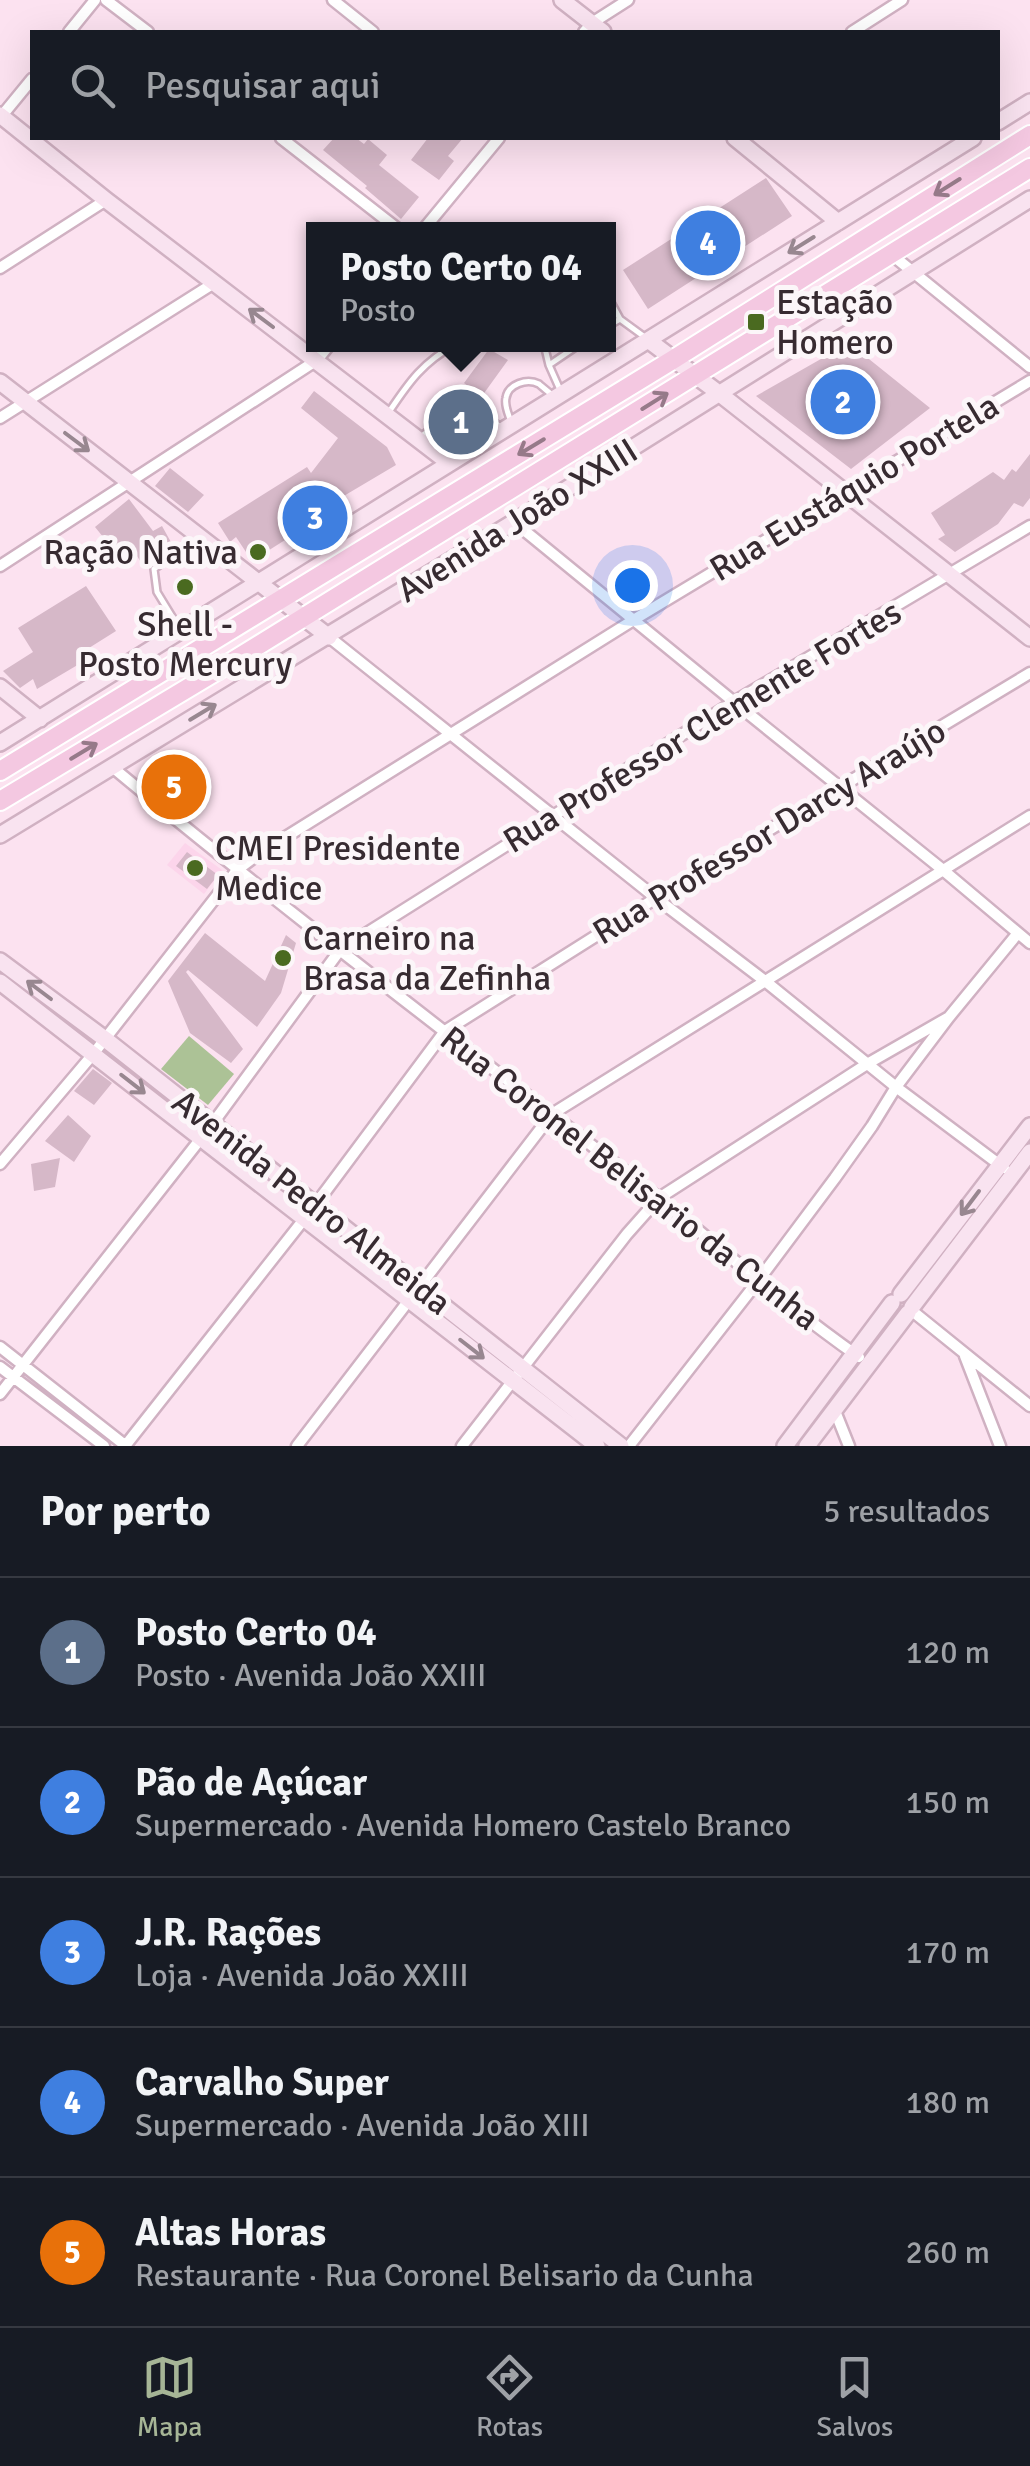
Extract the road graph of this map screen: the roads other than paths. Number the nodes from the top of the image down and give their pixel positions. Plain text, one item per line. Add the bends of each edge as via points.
1 (94, 0) edge
2 (106, 0) edge
3 (333, 0) edge
4 (562, 0) edge
5 (628, 0) edge
6 (902, 0) edge
7 (593, 29) edge
8 (71, 30) edge
9 (145, 30) edge
10 (371, 30) edge
11 (855, 30) edge
12 (30, 80) edge
13 (1030, 102) edge
14 (1, 116) edge
15 (1000, 121) edge
16 (1030, 135) edge
17 (30, 139) edge
18 (31, 140) edge
19 (285, 140) edge
20 (497, 140) edge
21 (736, 140) edge
22 (970, 140) edge
23 (1030, 168) edge
24 (1030, 199) edge
25 (106, 200) junction
26 (389, 222) edge
27 (430, 222) edge
28 (838, 222) junction
29 (891, 254) junction
30 (0, 268) edge
31 (914, 273) junction
32 (214, 283) junction
33 (616, 312) edge
34 (620, 319) junction
35 (616, 321) edge
36 (648, 340) junction
37 (306, 352) edge
38 (306, 352) edge
39 (324, 352) edge
40 (441, 352) edge
41 (546, 352) edge
42 (568, 352) edge
43 (674, 359) junction
44 (317, 360) junction
45 (549, 364) junction
46 (1030, 367) edge
47 (696, 375) junction
48 (1030, 381) edge
49 (0, 382) edge
50 (720, 394) junction
51 (558, 395) junction
52 (24, 402) junction
53 (387, 415) junction
54 (487, 415) junction
55 (0, 418) edge
56 (432, 427) junction
57 (508, 427) junction
58 (418, 439) junction
59 (449, 463) junction
60 (132, 482) junction
61 (845, 492) junction
62 (514, 522) junction
63 (1030, 526) edge
64 (200, 536) junction
65 (0, 566) edge
66 (950, 575) junction
67 (258, 581) junction
68 (281, 599) junction
69 (304, 617) junction
70 (635, 619) junction
71 (181, 631) junction
72 (329, 637) junction
73 (1030, 638) edge
74 (1030, 673) edge
75 (0, 687) edge
76 (734, 702) junction
77 (40, 719) junction
78 (450, 734) junction
79 (0, 743) edge
80 (112, 766) junction
81 (0, 771) edge
82 (840, 787) junction
83 (0, 801) edge
84 (553, 815) junction
85 (1030, 816) edge
86 (0, 835) edge
87 (237, 870) junction
88 (943, 870) junction
89 (656, 898) junction
90 (1018, 933) junction
91 (1030, 943) edge
92 (340, 950) junction
93 (0, 960) edge
94 (765, 981) junction
95 (0, 982) edge
96 (949, 1017) junction
97 (446, 1031) junction
98 (105, 1038) junction
99 (94, 1054) junction
100 (867, 1064) junction
101 (896, 1087) junction
102 (552, 1114) junction
103 (213, 1123) junction
104 (1030, 1126) edge
105 (202, 1138) junction
106 (1030, 1152) edge
107 (0, 1164) edge
108 (1006, 1169) junction
109 (659, 1198) junction
110 (316, 1204) junction
111 (304, 1219) junction
112 (758, 1281) junction
113 (414, 1293) junction
114 (897, 1298) junction
115 (910, 1310) junction
116 (0, 1347) edge
117 (965, 1356) junction
118 (861, 1359) junction
119 (24, 1364) junction
120 (0, 1367) edge
121 (518, 1376) junction
122 (14, 1378) junction
123 (0, 1394) edge
124 (1030, 1406) edge
125 (835, 1410) junction
126 (104, 1446) edge
127 (125, 1446) edge
128 (297, 1446) edge
129 (462, 1446) edge
130 (597, 1446) edge
131 (621, 1446) edge
132 (629, 1446) edge
133 (784, 1446) edge
134 (807, 1446) edge
135 (849, 1446) edge
136 (1000, 1446) edge

1 - 8 street
2 - 9 street
3 - 10 street
4 - 7 street
5 - 7 street
6 - 11 street
12 - 14 street
13 - 15 street
14 - 17 street
16 -> 43 main road, Avenida João XXIII
18 - 25 street
19 - 26 street
20 - 27 street
21 - 28 street
22 - 28 street
23 - 29 main road, Avenida João XXIII
24 - 31 street, Avenida João XXIII
25 - 30 street
25 - 32 street
28 -> 36 street
29 - 31 street
29 - 47 main road, Avenida João XXIII
31 - 46 street
31 - 50 street, Avenida João XXIII
38 -> 32 street
32 - 52 street
33 - 34 lane
34 - 35 lane
34 - 36 lane
36 - 43 street
36 - 51 street
44 -> 37 street
39 - 44 street
40 - 53 lane via 414,374
41 - 45 lane
42 - 45 lane
43 - 47 street
43 -> 68 main road, Avenida João XXIII
44 - 53 street
44 - 60 street
45 - 51 lane
47 - 50 street
69 -> 47 main road, Avenida João XXIII
48 - 61 street, Rua Eustáquio Portela
49 - 52 street
50 - 61 street
50 - 62 street, Avenida João XXIII
51 - 57 street
51 - 57 lane via 518,383 504,402
52 - 55 street
52 -> 60 street
53 - 58 street
54 - 56 lane via 451,443
54 - 56 lane via 468,398
54 - 57 lane
56 - 58 lane
57 - 59 street
58 - 59 street
59 - 67 street
60 - 64 street
60 - 65 street
61 - 66 street
61 - 70 street, Rua Eustáquio Portela
62 - 70 street
62 - 72 street, Avenida João XXIII
63 - 66 street, Rua Professor Clemente Fortes
64 - 67 street
64 - 71 lane via 154,569 157,592
66 - 73 street
66 - 76 street, Rua Professor Clemente Fortes
67 - 68 street
67 - 71 street
68 - 69 street
68 - 81 main road, Avenida João XXIII
69 - 72 street
83 -> 69 main road, Avenida João XXIII
70 - 76 street
70 - 78 street, Rua Eustáquio Portela
71 - 77 street
72 - 78 street
80 -> 72 street, Avenida João XXIII
74 - 82 street, Rua Professor Darcy Araújo
75 - 77 street
76 - 82 street
76 - 84 street, Rua Professor Clemente Fortes
77 - 79 street
78 - 84 street
78 - 87 street, Rua Eustáquio Portela
80 - 86 street, Avenida João XXIII
80 - 87 street, Rua Coronel Belisario da Cunha
82 - 88 street
82 - 89 street, Rua Professor Darcy Araújo
84 - 89 street
84 - 92 street, Rua Professor Clemente Fortes
85 - 88 street
87 - 92 street, Rua Coronel Belisario da Cunha
87 - 98 street, Rua Eustáquio Portela
88 - 90 street
88 - 94 street
89 - 94 street
89 - 97 street, Rua Professor Darcy Araújo
90 - 91 street
90 - 96 street
92 - 97 street, Rua Coronel Belisario da Cunha
92 - 103 street, Rua Professor Clemente Fortes
98 -> 93 street, Avenida Pedro Almeida
94 - 100 street
94 - 102 street
95 - 99 street, Avenida Pedro Almeida
96 - 100 street
96 - 101 street
97 - 102 street, Rua Coronel Belisario da Cunha
97 - 110 street, Rua Professor Darcy Araújo
98 - 99 street, Rua Eustáquio Portela
98 - 103 street, Avenida Pedro Almeida
99 -> 105 street, Avenida Pedro Almeida
99 - 107 street, Rua Eustáquio Portela
100 - 101 street
100 - 109 street
101 - 108 street
101 - 112 street
102 - 109 street, Rua Coronel Belisario da Cunha
102 - 113 street
103 - 105 street, Rua Professor Clemente Fortes
103 - 110 street, Avenida Pedro Almeida
104 - 108 street
105 - 111 street, Avenida Pedro Almeida
105 - 119 street, Rua Professor Clemente Fortes
106 - 108 street
108 -> 114 street
108 - 115 street
109 - 112 street, Rua Coronel Belisario da Cunha
109 - 121 street
110 - 111 street, Rua Professor Darcy Araújo
110 - 113 street, Avenida Pedro Almeida
111 - 113 street, Avenida Pedro Almeida
111 - 127 street, Rua Professor Darcy Araújo
112 - 118 street, Rua Coronel Belisario da Cunha
112 - 132 street
113 - 121 street, Avenida Pedro Almeida
113 - 128 street
114 - 115 street via 910,1297
114 - 118 street
115 - 117 street
115 - 118 street
116 - 119 street
117 - 124 street
117 - 136 street
118 - 125 street
118 - 133 street
119 - 122 street, Rua Professor Clemente Fortes
119 - 127 street
120 - 122 street
121 - 129 street
121 - 130 street, Avenida Pedro Almeida
121 - 131 street, Avenida Pedro Almeida
122 - 123 street, Rua Professor Clemente Fortes
122 - 126 street
125 - 134 street
125 - 135 street

